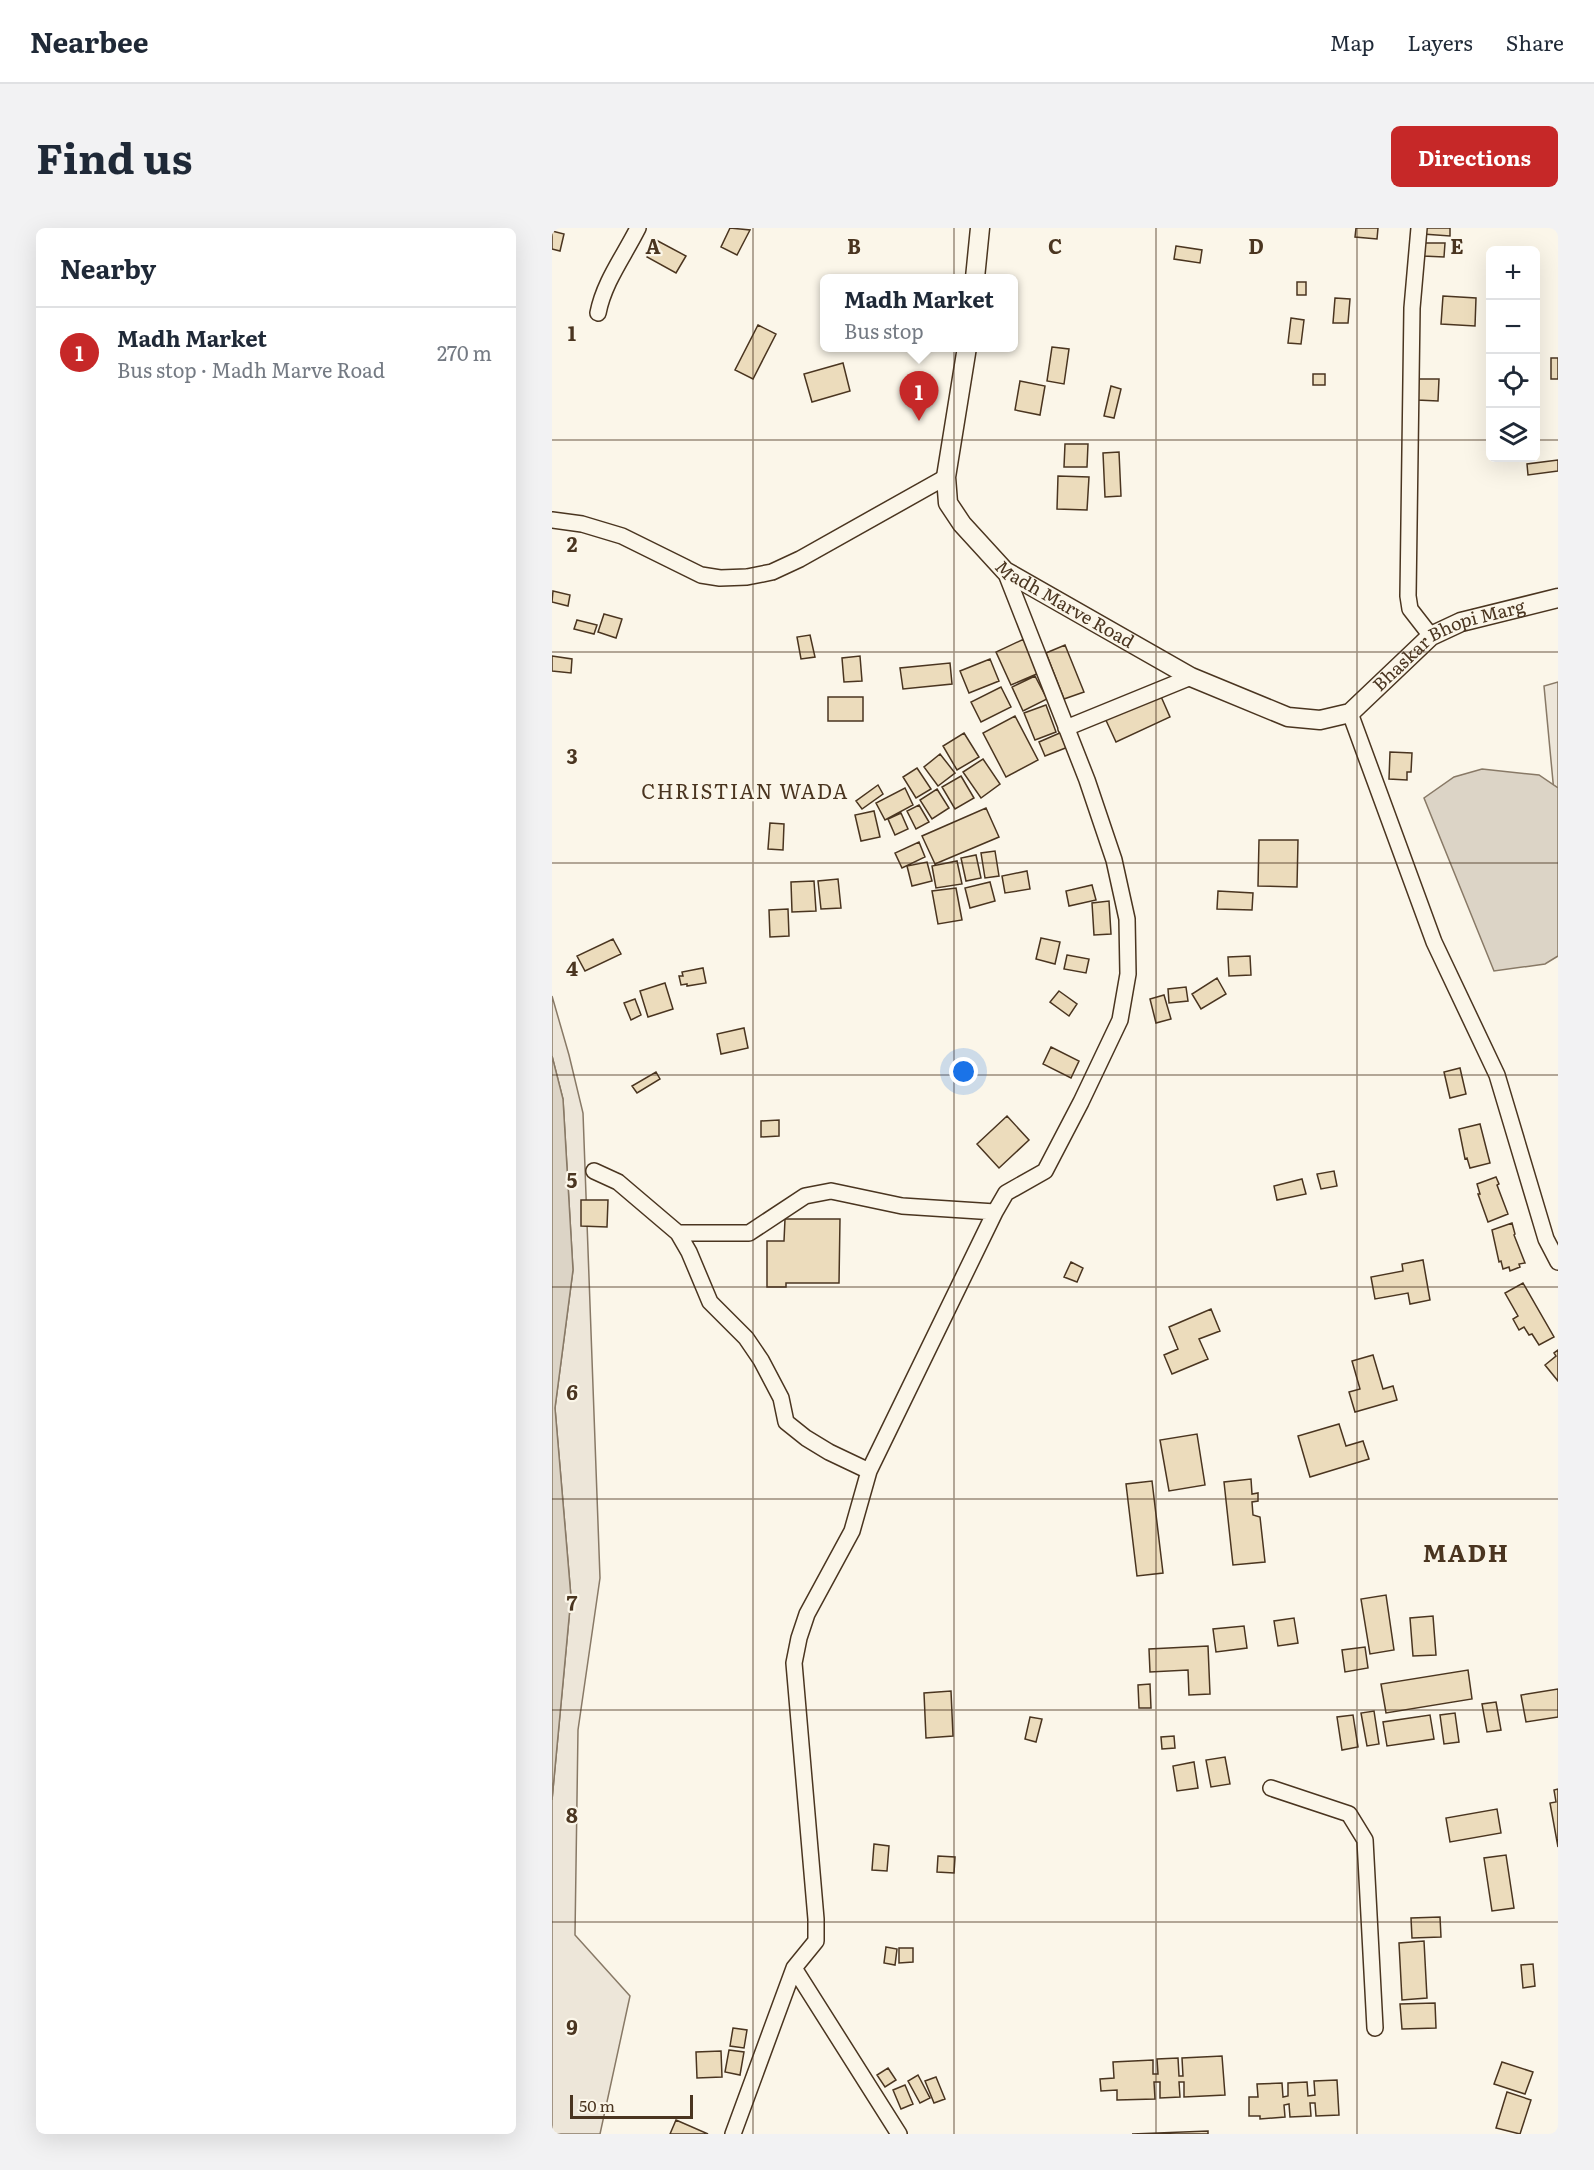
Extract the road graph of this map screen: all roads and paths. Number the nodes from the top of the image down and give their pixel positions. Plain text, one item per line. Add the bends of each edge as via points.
1 (638, 228) edge
2 (981, 228) edge
3 (1419, 228) edge
4 (976, 274) edge
5 (598, 313) dead end
6 (966, 352) edge
7 (946, 477) junction
8 (552, 520) edge
9 (1005, 571) junction
10 (1558, 598) edge
11 (1431, 636) junction
12 (1191, 677) junction
13 (1350, 714) junction
14 (1066, 728) junction
15 (594, 1171) dead end
16 (995, 1212) junction
17 (678, 1233) junction
18 (1558, 1262) edge
19 (869, 1471) junction
20 (1271, 1788) dead end
21 (794, 1968) junction
22 (1375, 2028) dead end
23 (734, 2134) edge
24 (899, 2134) edge

1 - 5 street via 607,284
2 - 4 street
3 - 11 street via 1413,308 1408,596 1410,609
6 - 7 street, Madh Marve Road
7 - 8 street via 800,559 772,572 747,577 701,575 622,536
7 - 9 street, Madh Marve Road via 948,503
9 - 12 street, Madh Marve Road
9 - 14 street
10 - 11 street, Bhaskar Bhopi Marg via 1461,621
11 - 13 street, Bhaskar Bhopi Marg
12 - 13 street, Madh Marve Road via 1288,717 1320,720
12 - 14 street
13 - 18 street via 1434,942 1497,1075 1545,1239
14 - 16 street via 1114,860 1127,919 1128,974 1120,1020 1045,1171 1006,1193
15 - 17 street via 618,1182
16 - 17 street via 902,1206 831,1191 805,1196 749,1233
16 - 19 street
17 - 19 street via 710,1302 746,1338 760,1360 781,1398 786,1422 829,1452
19 - 21 street via 852,1531 807,1614 794,1663 816,1919 816,1941
20 - 22 street via 1349,1814 1365,1840
21 - 23 street
21 - 24 street

